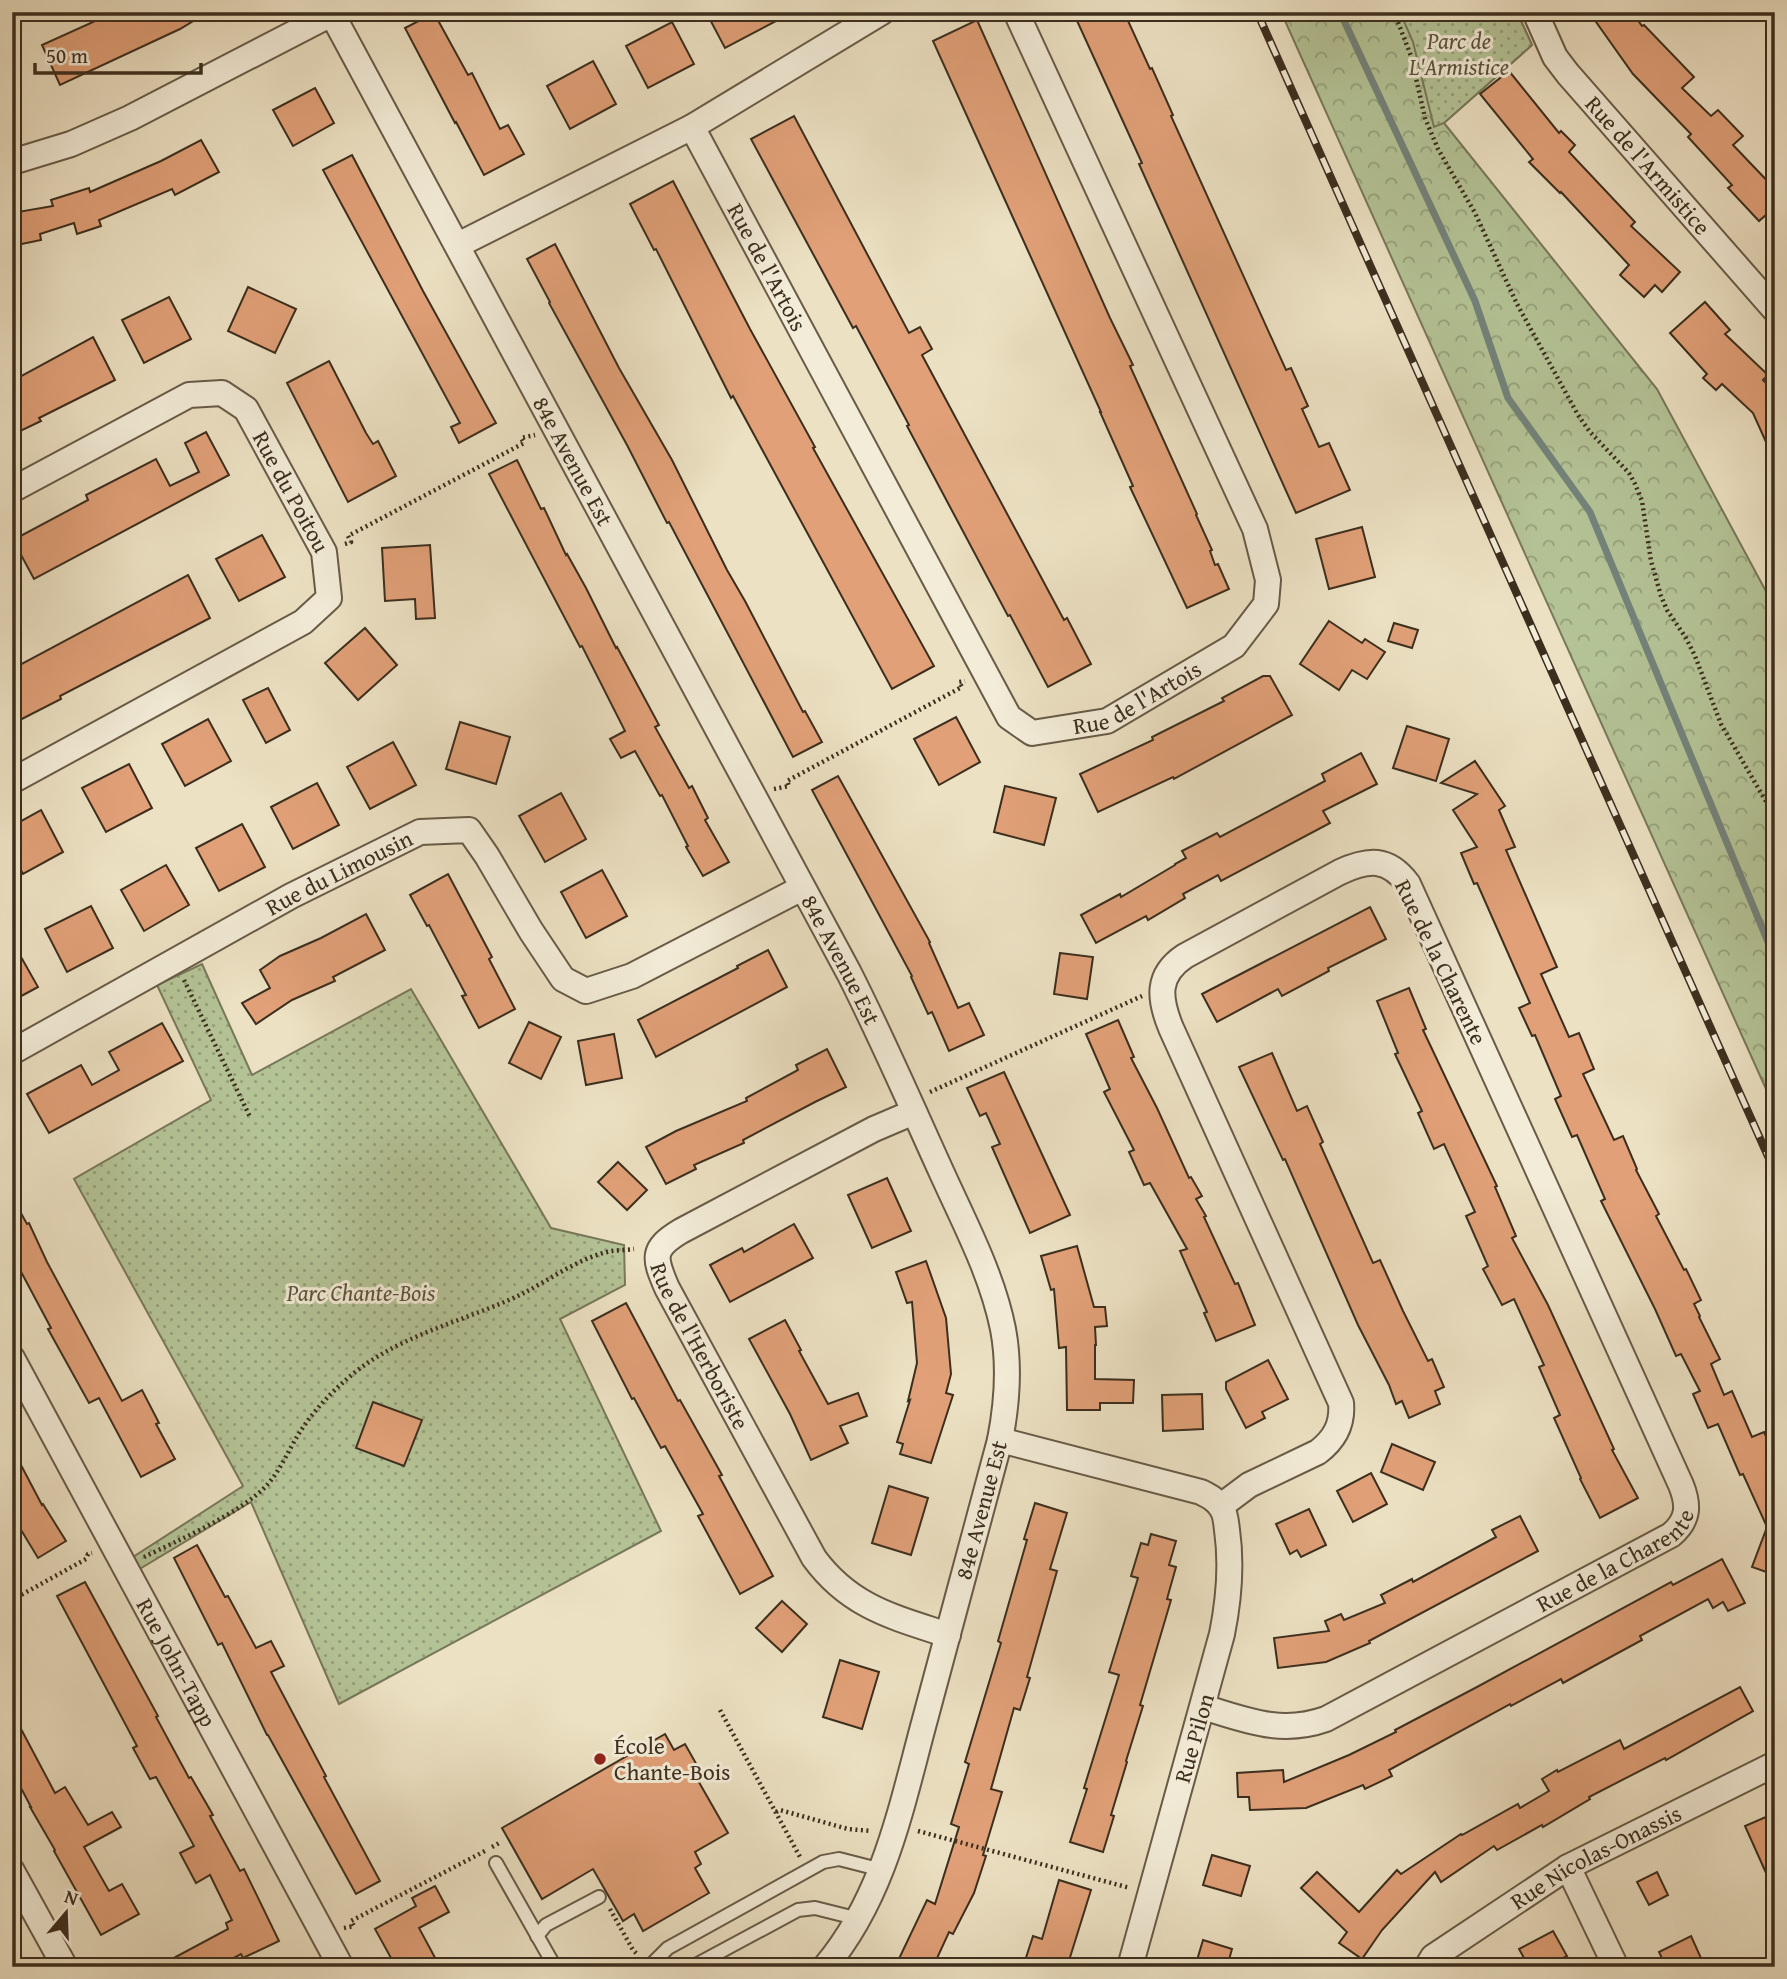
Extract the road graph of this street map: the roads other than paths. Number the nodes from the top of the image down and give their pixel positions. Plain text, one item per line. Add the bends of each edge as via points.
1 (883, 12) edge
2 (1016, 12) edge
3 (1535, 12) edge
4 (334, 13) edge
5 (692, 127) junction
6 (12, 162) edge
7 (458, 245) junction
8 (1775, 310) edge
9 (12, 490) edge
10 (12, 780) edge
11 (802, 888) junction
12 (12, 1052) edge
13 (920, 1102) junction
14 (12, 1358) edge
15 (1000, 1440) junction
16 (1221, 1506) junction
17 (948, 1635) junction
18 (1203, 1707) junction
19 (1775, 1764) edge
20 (496, 1863) dead end
21 (1568, 1867) junction
22 (882, 1870) junction
23 (12, 1871) edge
24 (599, 1897) dead end
25 (859, 1919) junction
26 (537, 1936) junction
27 (645, 1962) edge
28 (333, 1964) edge
29 (65, 1967) edge
30 (555, 1967) edge
31 (692, 1967) edge
32 (825, 1967) edge
33 (1130, 1967) edge
34 (1427, 1967) edge
35 (1616, 1967) edge

1 - 5 street
2 - 5 street, Rue de l'Artois via 1255,529 1268,580 1266,604 1234,646 1107,721 1032,733 1009,717
3 - 8 street, Rue de l'Armistice via 1567,74
4 - 6 street via 121,122
4 - 7 street, 84e Avenue Est
5 - 7 street
7 - 11 street, 84e Avenue Est
9 - 10 street, Rue du Poitou via 188,395 222,393 246,409 324,551 329,598 303,622
11 - 12 street, Rue du Limousin via 632,976 586,991 563,979 469,830 421,832 291,896
11 - 13 street, 84e Avenue Est
13 - 15 street, 84e Avenue Est via 998,1311 1007,1363
13 - 17 street, Rue de l'Herboriste via 681,1231 662,1245 656,1258 667,1288 814,1558 842,1588 870,1607
14 - 28 street, Rue John-Tapp
15 - 16 street via 1191,1489
15 - 17 street, 84e Avenue Est
16 - 18 street, Rue Pilon via 1229,1544 1229,1591
16 - 18 street, Rue de la Charente via 1249,1485 1326,1446 1340,1421 1341,1403 1171,1028 1162,1000 1163,984 1170,969 1185,956 1353,866 1383,864 1408,884 1681,1485 1688,1511 1671,1535 1326,1719 1283,1727
17 - 22 street, 84e Avenue Est
18 - 33 street, Rue Pilon
19 - 21 street, Rue Nicolas-Onassis
20 - 26 lane
21 - 34 street, Rue Nicolas-Onassis via 1433,1957
21 - 35 street
22 - 25 street, 84e Avenue Est
22 - 27 lane via 839,1859 823,1863
23 - 29 street
24 - 26 lane via 545,1925
25 - 31 lane via 815,1908 798,1910
25 - 32 street, 84e Avenue Est
26 - 30 lane

